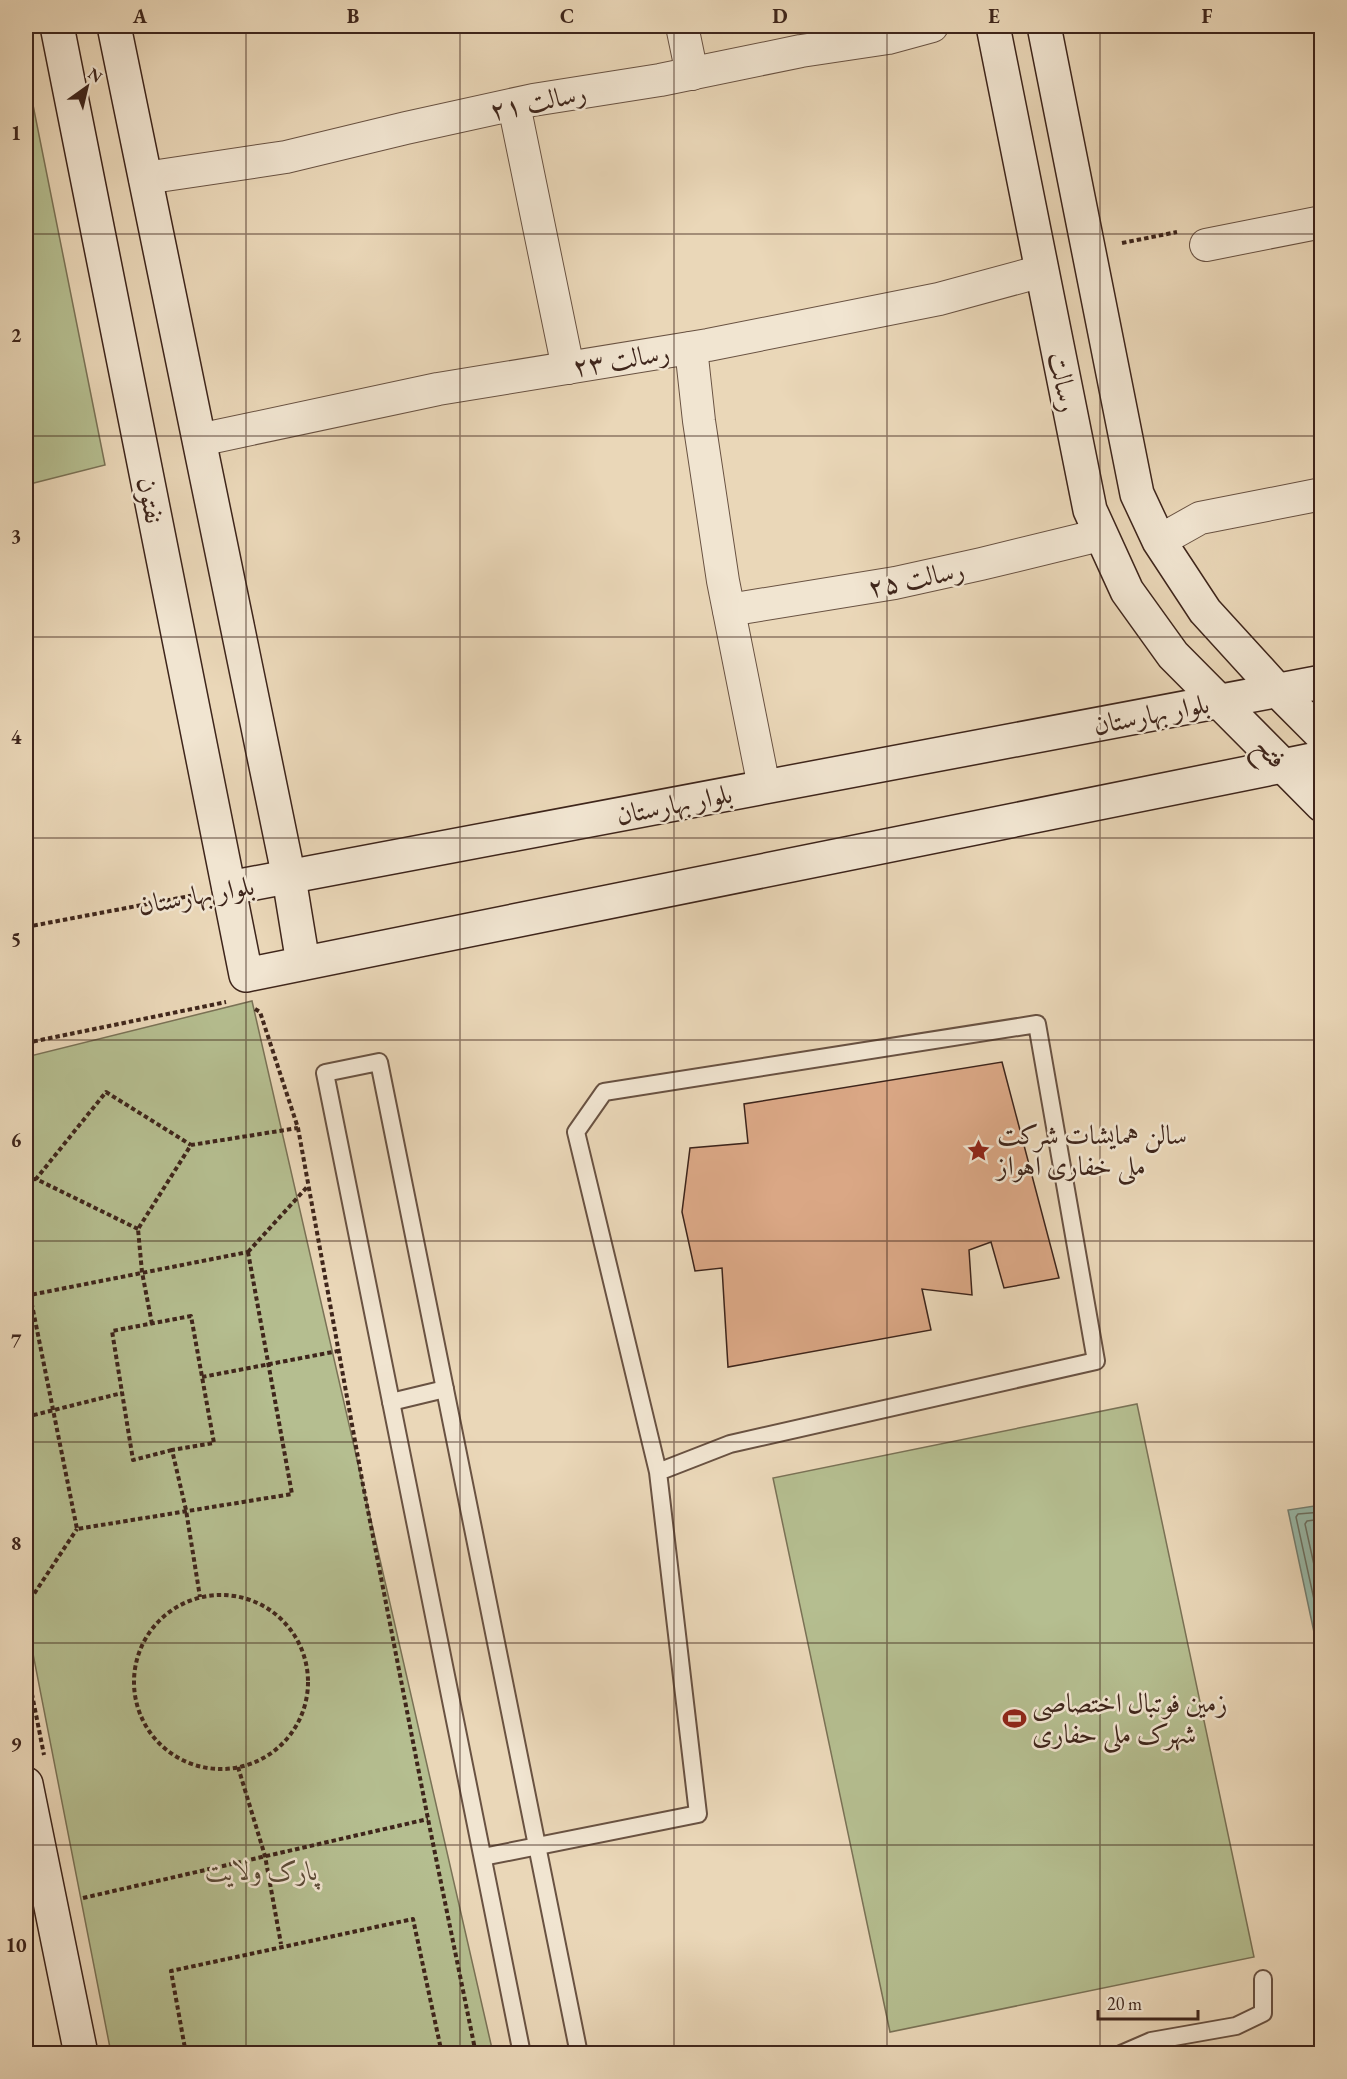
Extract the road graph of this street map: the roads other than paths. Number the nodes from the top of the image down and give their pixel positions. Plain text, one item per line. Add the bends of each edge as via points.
1 (57, 26) edge
2 (114, 26) edge
3 (682, 26) edge
4 (932, 26) edge
5 (993, 26) edge
6 (1044, 26) edge
7 (692, 74) junction
8 (514, 105) junction
9 (145, 178) junction
10 (1322, 222) edge
11 (1206, 246) road end
12 (1042, 271) junction
13 (691, 348) junction
14 (568, 368) junction
15 (200, 440) junction
16 (1322, 494) edge
17 (1100, 535) junction
18 (1159, 541) junction
19 (729, 610) junction
20 (1322, 682) edge
21 (1277, 690) junction
22 (1220, 700) junction
23 (1322, 735) edge
24 (1322, 758) edge
25 (1284, 766) junction
26 (764, 787) junction
27 (1322, 804) edge
28 (289, 878) junction
29 (229, 888) junction
30 (303, 963) junction
31 (445, 1389) junction
32 (391, 1401) junction
33 (658, 1472) junction
34 (26, 1784) edge
35 (33, 1846) edge
36 (537, 1846) junction
37 (483, 1857) junction
38 (1263, 1979) dead end
39 (81, 2054) edge
40 (522, 2054) edge
41 (579, 2054) edge
42 (1121, 2054) edge

1 - 29 street, نفتون
2 - 9 street
3 - 7 street
4 - 7 street, رسالت ۲۱ via 888,38
5 - 12 street, رسالت
6 - 18 street, رسالت via 1137,494
7 - 8 street, رسالت ۲۱
8 - 9 street, رسالت ۲۱ via 286,157
8 - 14 street
9 - 15 street
10 - 11 street
12 - 13 street, رسالت ۲۳ via 939,299
12 - 17 street, رسالت via 1090,510
13 - 14 street, رسالت ۲۳
13 - 19 street
14 - 15 street, رسالت ۲۳ via 438,389
15 - 28 street
16 - 18 street via 1200,518
17 - 19 street, رسالت ۲۵ via 895,583
17 - 22 street, رسالت via 1126,591 1173,655
18 - 21 street, رسالت via 1205,611
19 - 26 street
20 - 21 street, بلوار بهارستان
21 - 22 street, بلوار بهارستان
21 - 23 street, فتح
22 - 25 street, فتح
22 - 26 street, بلوار بهارستان
24 - 25 street
25 - 27 street, فتح
25 - 30 street
26 - 28 street, بلوار بهارستان
28 - 29 street, بلوار بهارستان
28 - 30 street
29 - 30 street, نفتون via 246,975
31 - 32 lane
31 - 32 lane via 379,1062 325,1073
31 - 36 lane
32 - 37 lane
33 - 33 lane via 576,1132 604,1092 1037,1024 1096,1361 730,1444
33 - 36 lane via 698,1814
34 - 35 street
35 - 39 street
36 - 37 lane
36 - 41 lane
37 - 40 lane
38 - 42 lane via 1263,2013 1236,2026 1151,2041

